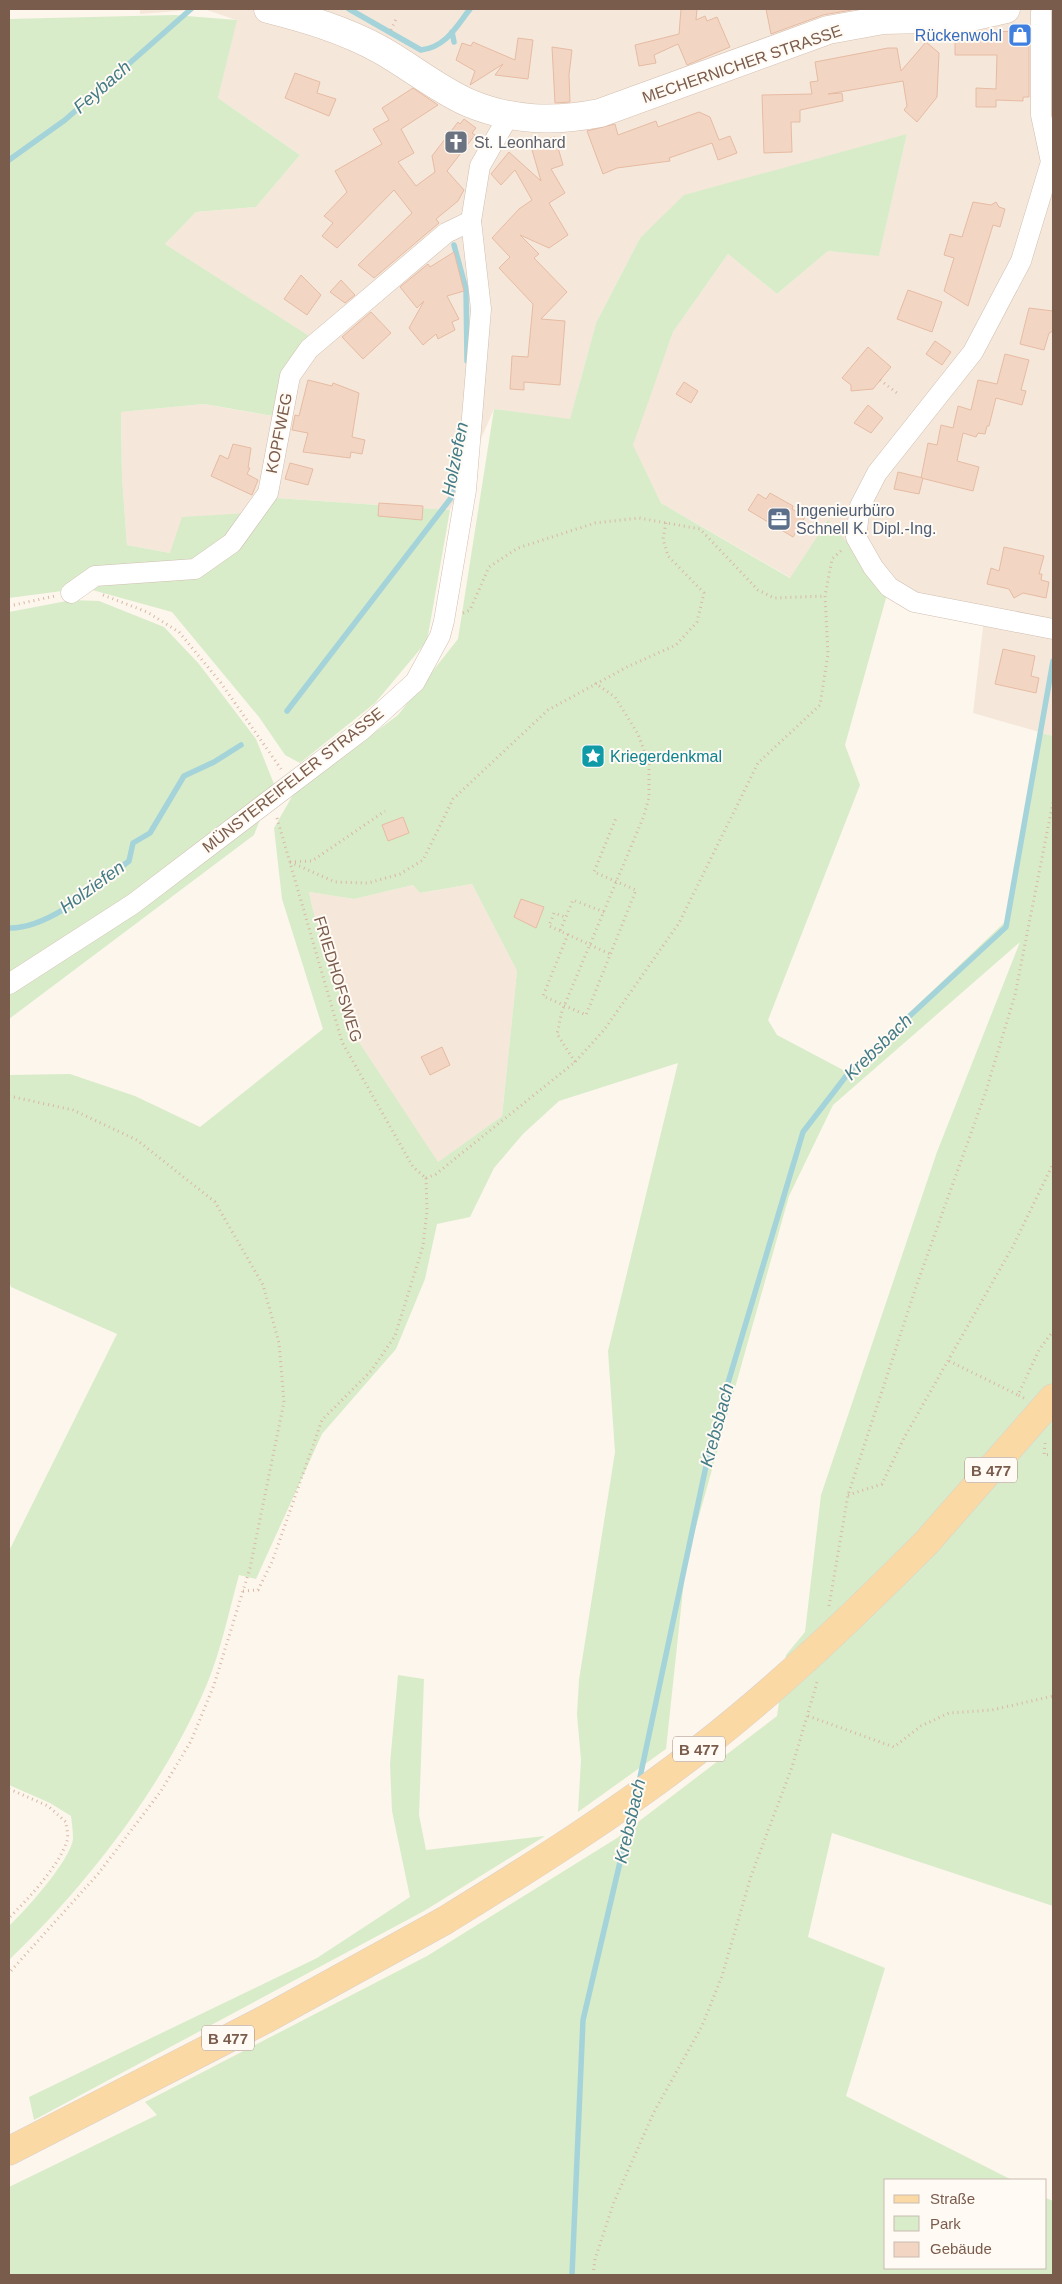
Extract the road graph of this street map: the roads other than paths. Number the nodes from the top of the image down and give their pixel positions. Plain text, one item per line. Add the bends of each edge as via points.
1 (268, 9) edge
2 (1006, 9) edge
3 (1043, 11) edge
4 (508, 117) junction
5 (1052, 162) edge
6 (471, 221) junction
7 (71, 593) road end
8 (1053, 629) edge
9 (9, 984) edge
10 (1053, 1398) edge
11 (9, 2151) edge

1 - 4 main road, MECHERNICHER STRASSE via 328,26 380,50 468,103
2 - 4 main road, MECHERNICHER STRASSE via 966,18 883,20 828,30 600,113 571,119
3 - 5 street via 1041,115
4 - 6 street, MÜNSTEREIFELER STRASSE via 480,166
5 - 8 street via 1021,261 973,352 877,473 860,506 856,537 873,567 890,587 914,602
6 - 7 street, KOPFWEG via 446,233 309,349 290,376 268,493 232,544 195,569 95,576
6 - 9 street, MÜNSTEREIFELER STRASSE via 481,309 466,490 444,621 440,636 415,682 362,730 133,904
10 - 11 main road, B 477, bridge via 927,1542 815,1652 700,1748 619,1809 444,1921 266,2019

